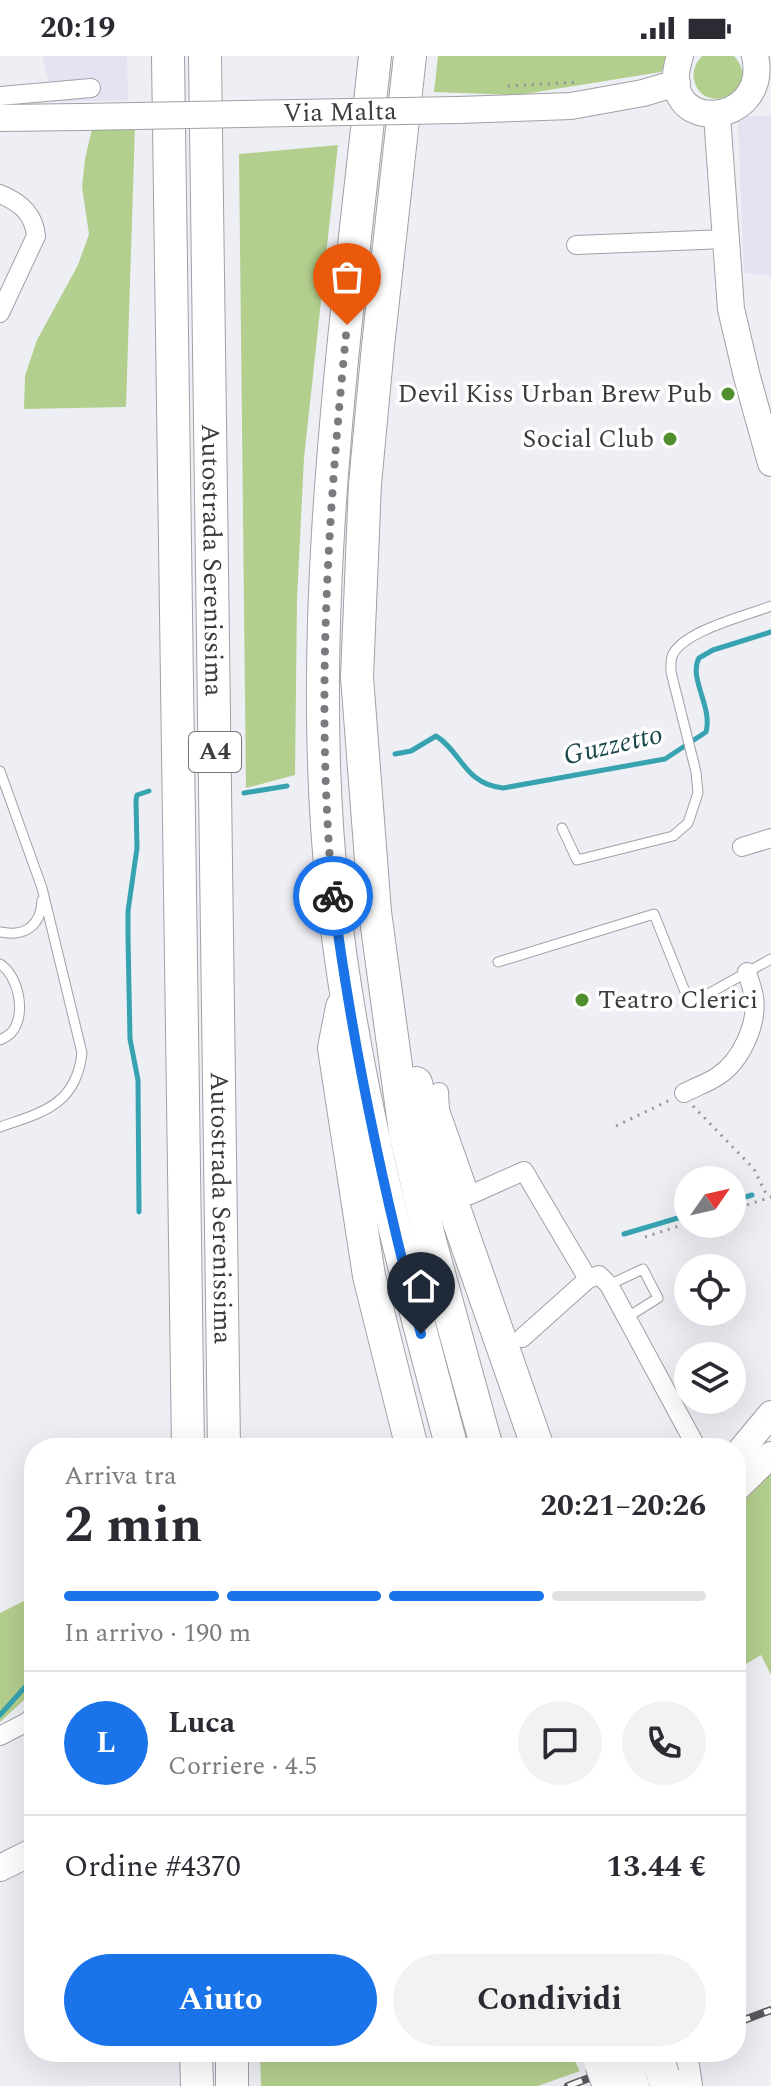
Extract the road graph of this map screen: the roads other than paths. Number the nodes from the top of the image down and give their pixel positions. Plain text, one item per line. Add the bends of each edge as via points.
1 (168, 56) edge
2 (205, 56) edge
3 (375, 56) edge
4 (410, 56) edge
5 (680, 56) edge
6 (755, 56) edge
7 (765, 82) edge
8 (677, 83) junction
9 (91, 88) dead end
10 (0, 96) edge
11 (717, 116) junction
12 (0, 118) edge
13 (0, 194) edge
14 (726, 239) junction
15 (576, 245) dead end
16 (0, 313) edge
17 (771, 463) edge
18 (771, 606) edge
19 (0, 771) edge
20 (562, 828) dead end
21 (771, 838) edge
22 (742, 847) dead end
23 (42, 888) junction
24 (0, 932) edge
25 (771, 959) edge
26 (498, 962) dead end
27 (0, 964) edge
28 (382, 968) junction
29 (747, 972) junction
30 (345, 992) junction
31 (0, 1040) edge
32 (439, 1092) dead end
33 (684, 1093) road end
34 (0, 1127) edge
35 (588, 1279) junction
36 (609, 1285) junction
37 (626, 1318) junction
38 (522, 1338) dead end
39 (771, 1414) edge
40 (188, 1438) edge
41 (224, 1438) edge
42 (410, 1438) edge
43 (449, 1438) edge
44 (484, 1438) edge
45 (535, 1438) edge
46 (692, 1438) edge
47 (746, 1444) edge
48 (771, 1455) edge
49 (746, 1479) edge
50 (24, 1724) edge
51 (0, 1736) edge
52 (24, 1856) edge
53 (0, 1868) edge
54 (196, 2062) edge
55 (232, 2062) edge
56 (197, 2086) edge
57 (232, 2086) edge

1 - 40 highway, Autostrada Serenissima / A4
2 - 41 highway, Autostrada Serenissima / A4
3 - 30 highway via 326,580 324,773
4 - 28 highway via 359,579 357,677
5 - 8 street
6 - 7 street
7 - 11 street via 739,110
8 - 11 street via 687,103
8 - 12 street, Via Malta, bridge via 571,106
9 - 10 street
11 - 14 street
13 - 16 street via 27,212 36,236
14 - 15 street
14 - 17 street via 731,309
18 - 20 lane via 696,635 671,657 696,772 698,793 688,823 673,836 577,860
19 - 23 lane
21 - 22 street
23 - 24 lane via 34,924 15,935
23 - 34 lane via 79,1032 80,1070 72,1088 50,1110
25 - 29 lane
26 - 29 lane via 654,914 690,1004
27 - 31 lane via 7,968 21,1007 12,1032
28 - 44 highway via 405,1132
28 - 45 highway via 395,997 431,1142
29 - 33 street via 753,1023 744,1043 719,1075
30 - 42 highway via 334,1048 369,1276
30 - 43 highway via 398,1249
32 - 35 street via 440,1110 470,1195 524,1171
35 - 36 street via 599,1275
35 - 38 street
36 - 37 street
36 - 37 lane via 643,1269 658,1298
37 - 46 street
39 - 47 street
48 - 49 street
50 - 51 street
52 - 53 street
54 - 56 highway
55 - 57 highway

